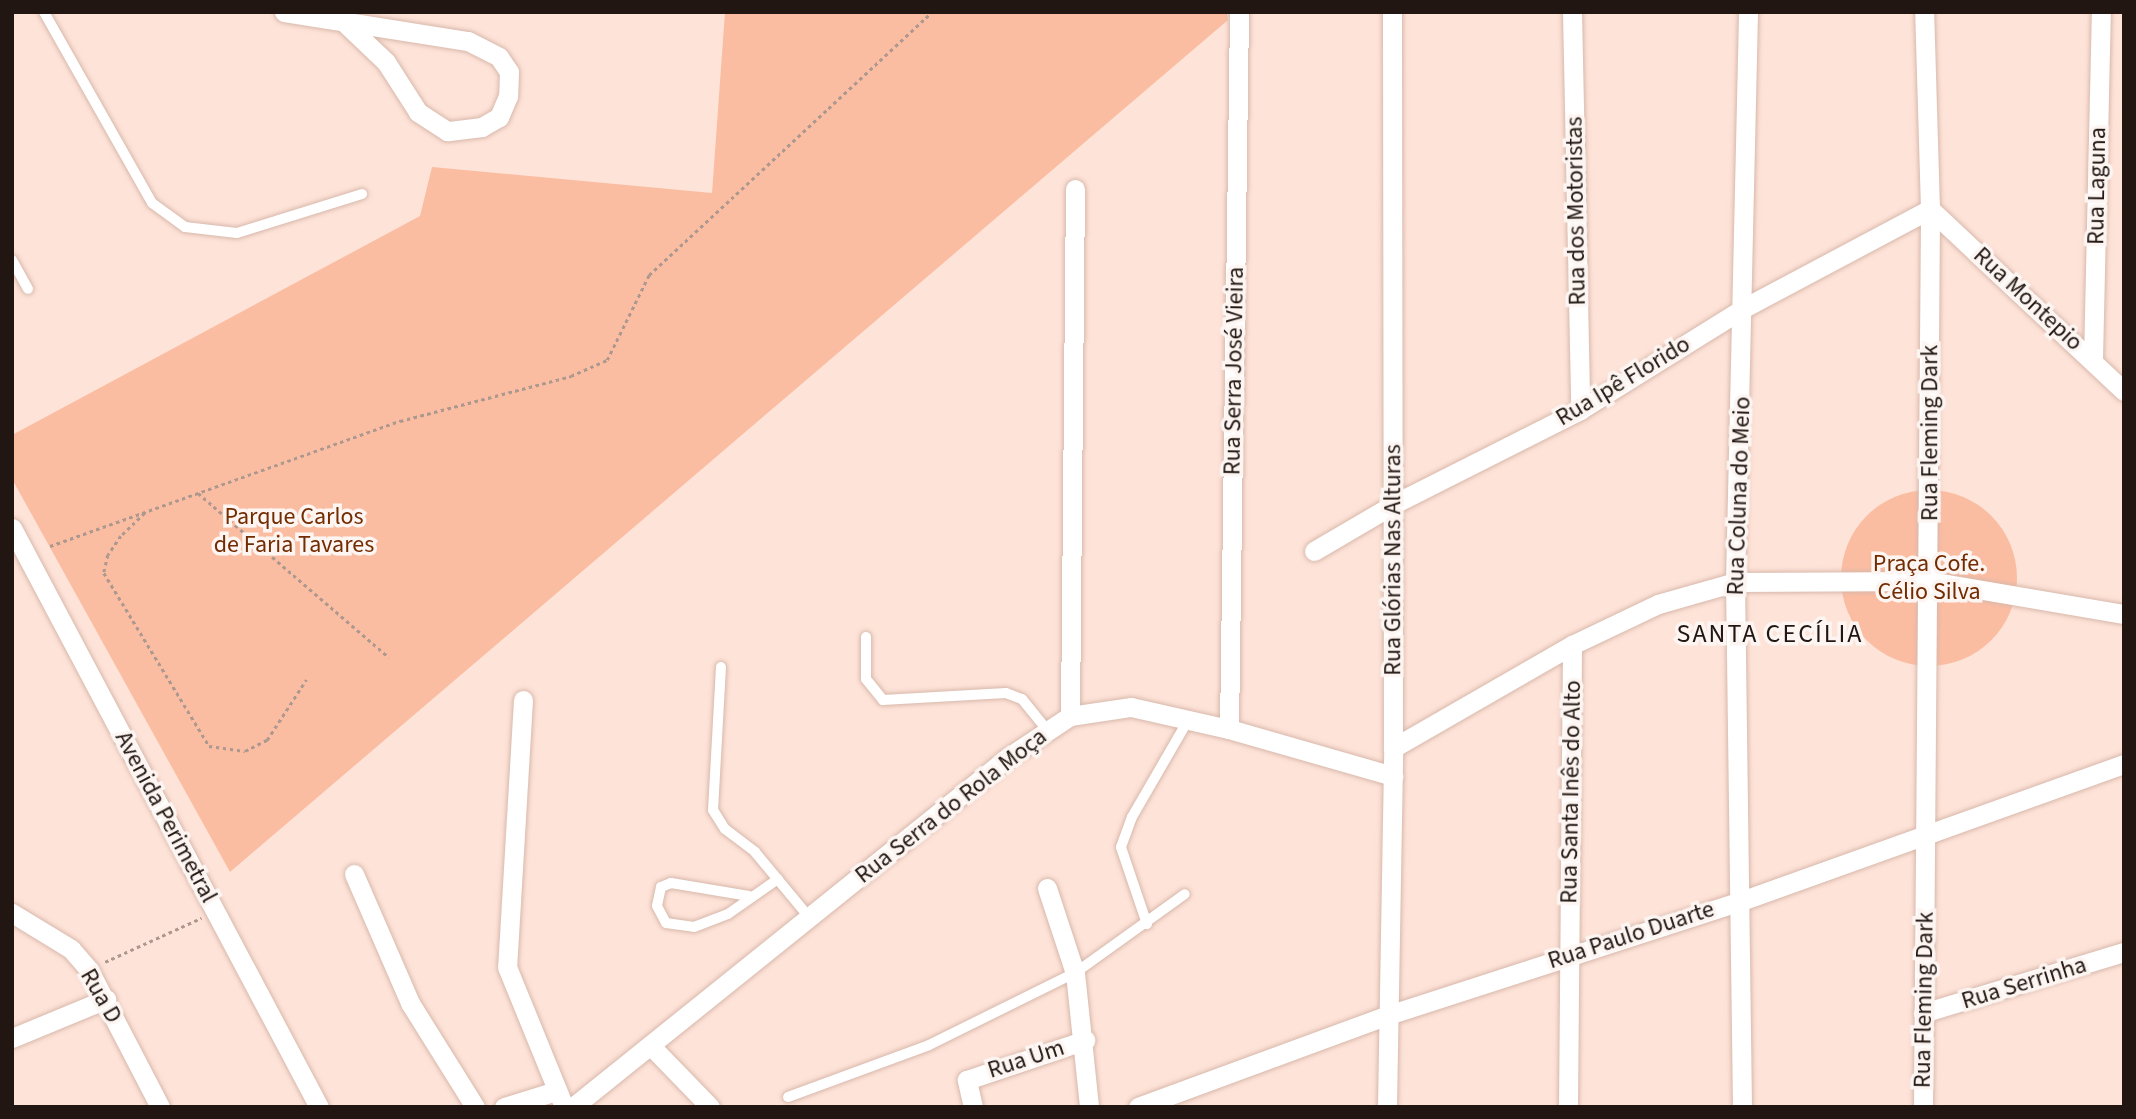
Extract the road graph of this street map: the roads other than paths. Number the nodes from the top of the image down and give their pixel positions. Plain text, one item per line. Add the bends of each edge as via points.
1 (44, 12) edge
2 (284, 12) edge
3 (1239, 12) edge
4 (1392, 12) edge
5 (1573, 12) edge
6 (1748, 12) edge
7 (1924, 12) edge
8 (2101, 12) edge
9 (346, 24) junction
10 (1075, 189) dead end
11 (362, 194) dead end
12 (1930, 209) junction
13 (12, 260) edge
14 (28, 289) dead end
15 (1744, 308) junction
16 (2093, 359) junction
17 (2124, 391) edge
18 (1580, 410) junction
19 (1394, 504) junction
20 (12, 528) edge
21 (1314, 551) dead end
22 (1930, 581) junction
23 (1735, 582) junction
24 (2124, 614) edge
25 (866, 637) dead end
26 (1572, 645) junction
27 (721, 667) dead end
28 (523, 700) dead end
29 (1070, 716) junction
30 (1187, 722) junction
31 (1229, 729) junction
32 (1048, 731) junction
33 (1393, 748) junction
34 (2124, 764) edge
35 (1393, 776) junction
36 (1926, 832) junction
37 (354, 874) dead end
38 (778, 879) junction
39 (1047, 888) dead end
40 (1185, 894) dead end
41 (749, 897) junction
42 (1741, 901) junction
43 (12, 913) edge
44 (808, 917) junction
45 (1147, 924) junction
46 (2124, 952) edge
47 (1569, 954) junction
48 (1075, 973) junction
49 (106, 999) junction
50 (1923, 1013) junction
51 (1388, 1015) junction
52 (12, 1038) edge
53 (1085, 1040) junction
54 (650, 1045) junction
55 (788, 1097) dead end
56 (560, 1099) edge
57 (153, 1105) edge
58 (318, 1107) edge
59 (475, 1107) edge
60 (504, 1107) edge
61 (573, 1107) edge
62 (710, 1107) edge
63 (973, 1107) edge
64 (1089, 1107) edge
65 (1138, 1107) edge
66 (1387, 1107) edge
67 (1568, 1107) edge
68 (1742, 1107) edge
69 (1923, 1107) edge

1 - 11 lane via 152,203 185,228 237,233
2 - 9 street
3 - 31 street, Rua Serra José Vieira
4 - 19 street, Rua Glórias Nas Alturas
5 - 18 street, Rua dos Motoristas
6 - 15 street, Rua Coluna do Meio
7 - 12 street, Rua Fleming Dark
8 - 16 street, Rua Laguna
9 - 9 street via 468,41 499,57 509,72 508,96 499,117 482,127 447,131 418,112 386,62
10 - 29 street
12 - 15 street, Rua Ipê Florido
12 - 16 street, Rua Montepio
12 - 22 street, Rua Fleming Dark
13 - 14 lane
15 - 18 street, Rua Ipê Florido
15 - 23 street, Rua Coluna do Meio
16 - 17 street, Rua Montepio
18 - 19 street, Rua Ipê Florido
19 - 21 street, Rua Ipê Florido
19 - 33 street, Rua Glórias Nas Alturas
20 - 58 street, Avenida Perimetral
22 - 23 street
22 - 24 street
22 - 36 street, Rua Fleming Dark
23 - 26 street via 1658,604
23 - 42 street, Rua Coluna do Meio
25 - 32 lane via 866,679 883,700 1014,695
26 - 33 street
26 - 47 street, Rua Santa Inês do Alto
27 - 38 lane via 713,810 724,829 755,852
28 - 56 street via 507,967
29 - 30 street, Rua Serra do Rola Moça via 1131,707
29 - 32 street, Rua Serra do Rola Moça
30 - 31 street, Rua Serra do Rola Moça
30 - 45 lane via 1132,817 1121,847
31 - 35 street, Rua Serra do Rola Moça
32 - 44 street, Rua Serra do Rola Moça via 1007,758
33 - 35 street, Rua Glórias Nas Alturas
34 - 36 street, Rua Paulo Duarte
35 - 51 street, Rua Glórias Nas Alturas
36 - 42 street, Rua Paulo Duarte
36 - 50 street, Rua Fleming Dark
37 - 59 street via 410,1003
38 - 41 lane
38 - 44 lane
39 - 48 street
40 - 45 lane
41 - 41 lane via 728,914 694,928 666,923 657,906 661,887 671,883
42 - 47 street, Rua Paulo Duarte
42 - 68 street, Rua Coluna do Meio
43 - 49 street, Rua D via 71,949
44 - 54 street, Rua Serra do Rola Moça
45 - 48 lane
46 - 50 street, Rua Serrinha
47 - 51 street, Rua Paulo Duarte
47 - 67 street, Rua Santa Inês do Alto
48 - 53 street
48 - 55 lane via 929,1045
49 - 52 street
49 - 57 street, Rua D
50 - 69 street, Rua Fleming Dark
51 - 65 street, Rua Paulo Duarte
51 - 66 street, Rua Glórias Nas Alturas
53 - 63 street, Rua Um via 967,1080
53 - 64 street
54 - 61 street, Rua Serra do Rola Moça
54 - 62 street
56 - 60 street

